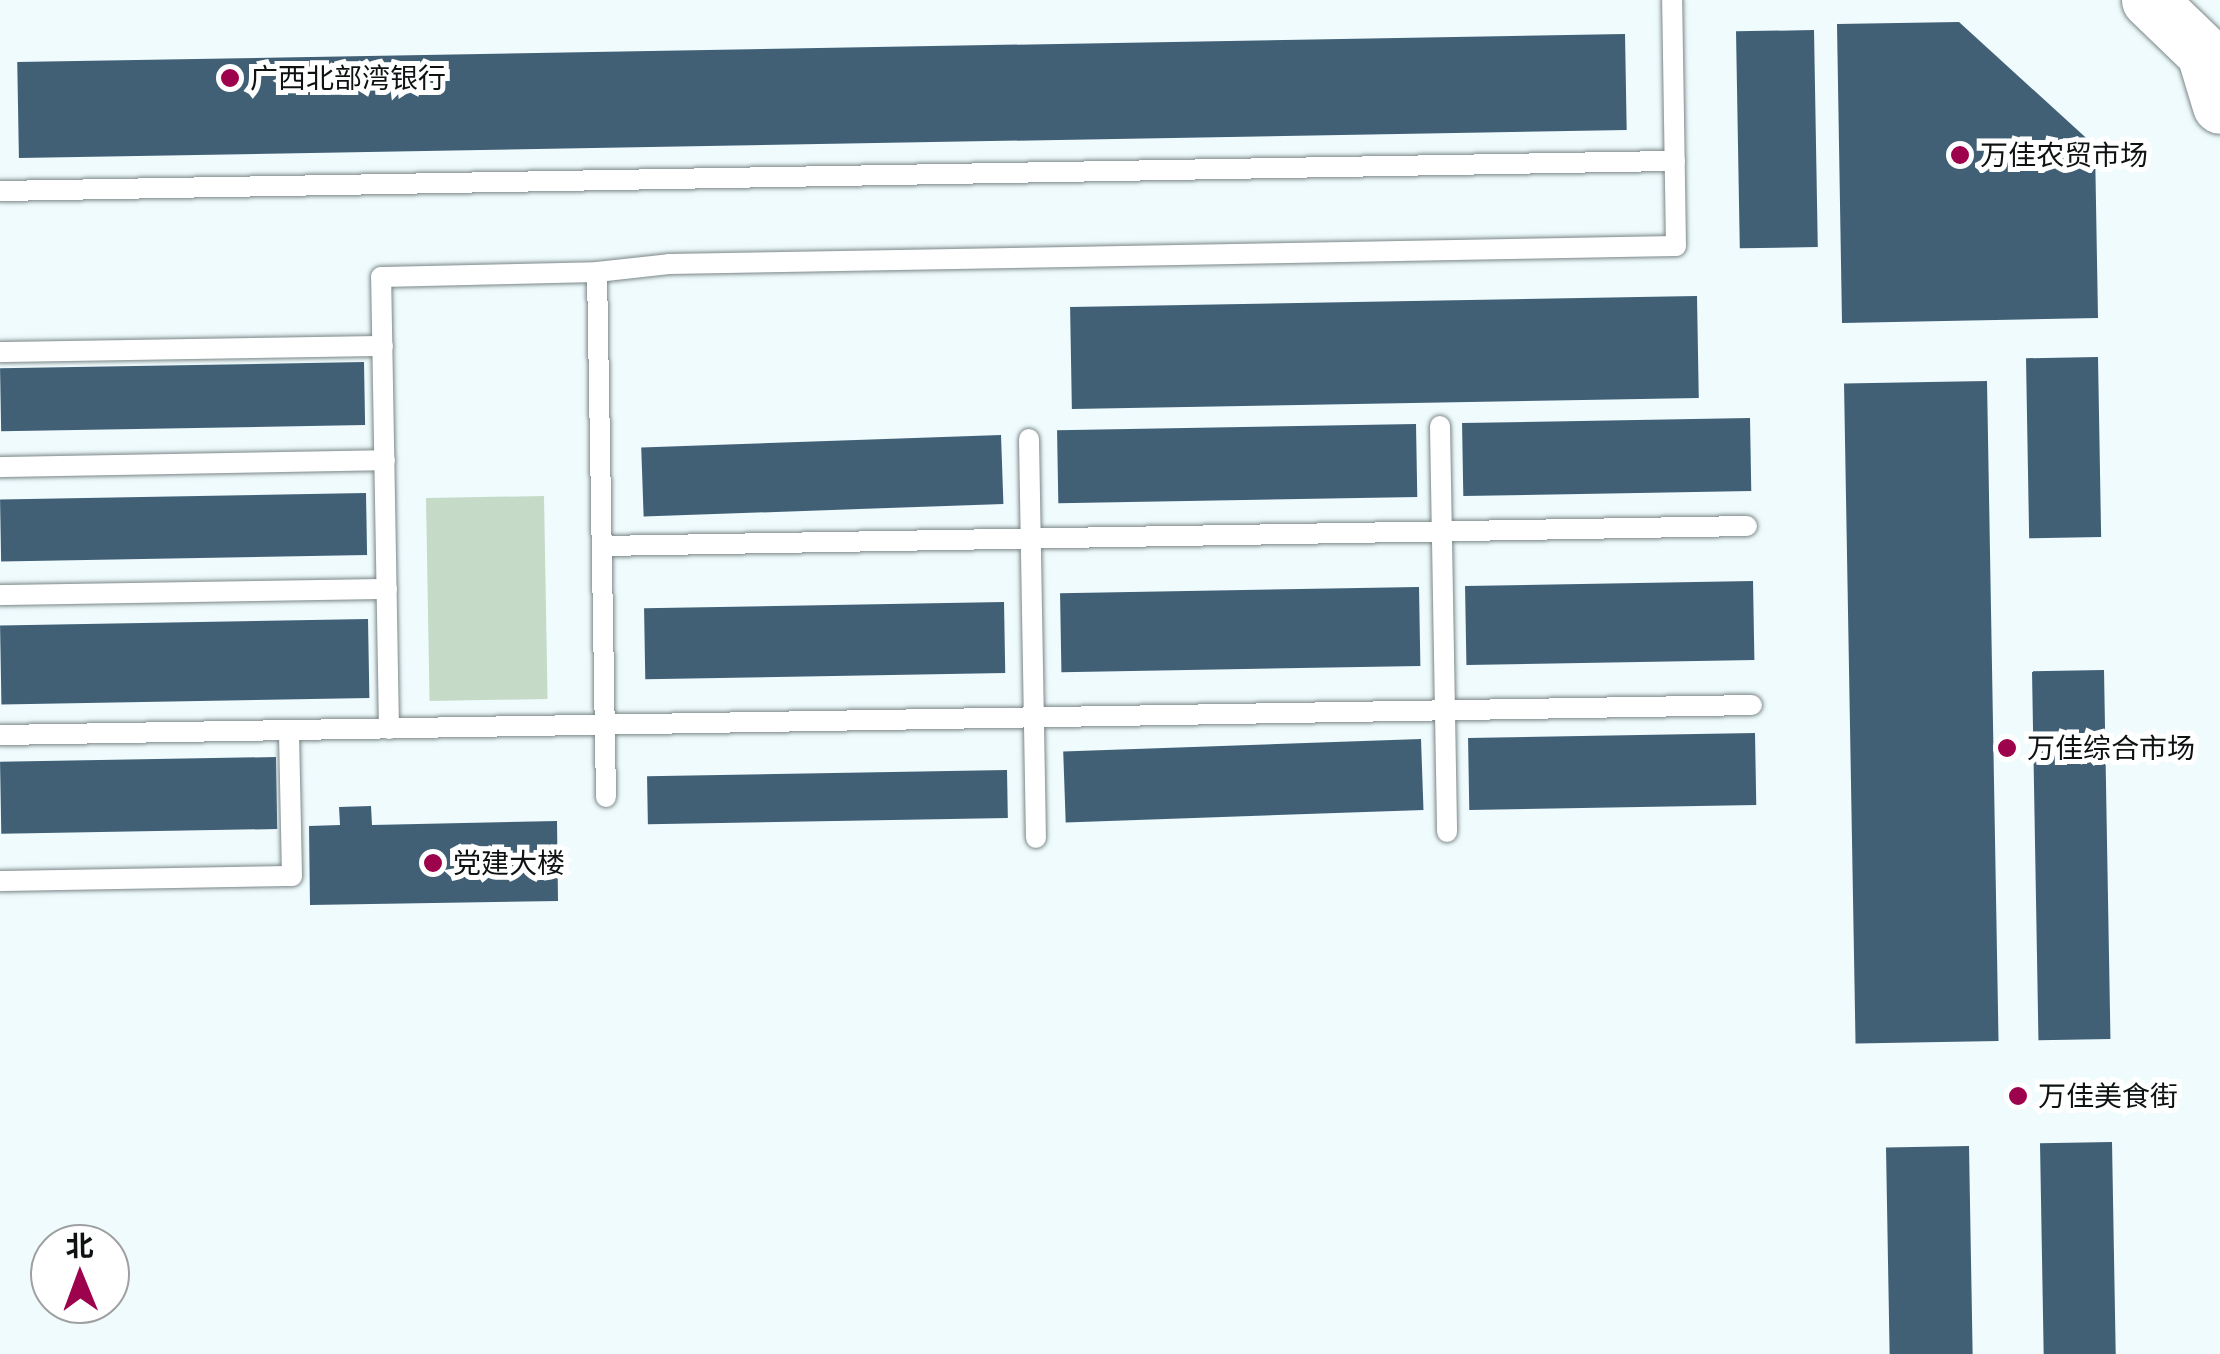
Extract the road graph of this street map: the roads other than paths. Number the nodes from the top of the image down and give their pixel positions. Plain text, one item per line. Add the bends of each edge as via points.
1 (1672, 0) edge
2 (2149, 0) edge
3 (2220, 106) edge
4 (1675, 161) junction
5 (0, 190) edge
6 (596, 272) junction
7 (382, 346) junction
8 (0, 352) edge
9 (1440, 426) dead end
10 (1029, 439) dead end
11 (384, 460) junction
12 (0, 467) edge
13 (1746, 526) dead end
14 (1442, 531) junction
15 (1031, 538) junction
16 (602, 546) junction
17 (387, 588) junction
18 (0, 595) edge
19 (1752, 705) dead end
20 (1444, 710) junction
21 (1034, 718) junction
22 (605, 725) junction
23 (389, 729) junction
24 (289, 730) junction
25 (0, 736) edge
26 (606, 797) dead end
27 (1447, 832) dead end
28 (1036, 838) dead end
29 (0, 881) edge

1 - 4 lane
2 - 3 main road via 2204,53
4 - 5 lane
4 - 6 lane via 1676,246 689,263
6 - 7 lane via 381,276
6 - 16 lane
7 - 8 lane
7 - 11 lane
9 - 14 lane
10 - 15 lane
11 - 12 lane
11 - 17 lane
13 - 14 lane
14 - 15 lane
14 - 20 lane
15 - 16 lane
15 - 21 lane
16 - 22 lane
17 - 18 lane
17 - 23 lane
19 - 20 lane
20 - 21 lane
20 - 27 lane
21 - 22 lane
21 - 28 lane
22 - 23 lane
22 - 26 lane
23 - 24 lane
24 - 25 lane
24 - 29 lane via 292,876

